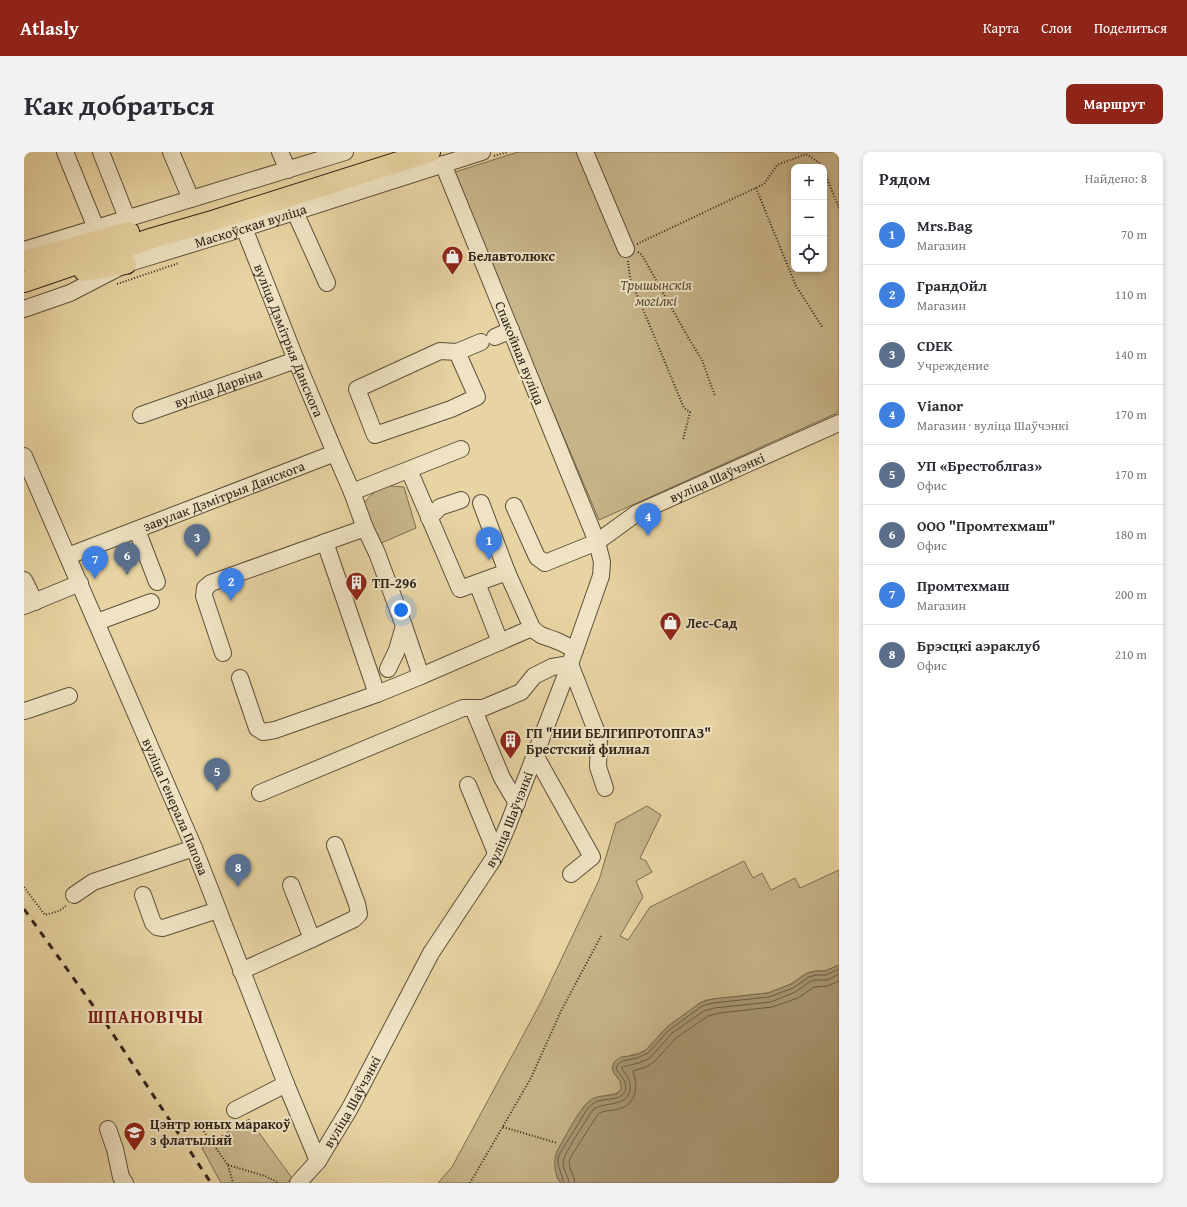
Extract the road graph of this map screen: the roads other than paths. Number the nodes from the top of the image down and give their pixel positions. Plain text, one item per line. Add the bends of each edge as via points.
1 (65, 152) edge
2 (101, 152) edge
3 (171, 152) edge
4 (280, 152) edge
5 (345, 152) edge
6 (385, 152) edge
7 (482, 152) edge
8 (585, 152) edge
9 (436, 158) edge
10 (288, 170) junction
11 (191, 199) junction
12 (295, 212) junction
13 (96, 228) junction
14 (244, 228) junction
15 (143, 232) junction
16 (628, 248) road end
17 (24, 250) edge
18 (24, 261) edge
19 (126, 264) junction
20 (27, 281) edge
21 (328, 283) dead end
22 (24, 310) edge
23 (511, 330) junction
24 (457, 352) junction
25 (296, 360) junction
26 (141, 415) dead end
27 (839, 423) edge
28 (462, 449) dead end
29 (335, 453) junction
30 (24, 456) edge
31 (409, 470) junction
32 (352, 492) junction
33 (462, 500) dead end
34 (481, 503) dead end
35 (514, 506) dead end
36 (429, 518) junction
37 (365, 528) junction
38 (137, 530) junction
39 (324, 542) junction
40 (598, 542) junction
41 (68, 556) junction
42 (507, 572) junction
43 (24, 580) edge
44 (157, 582) dead end
45 (80, 583) junction
46 (477, 583) junction
47 (151, 602) dead end
48 (30, 604) edge
49 (97, 622) junction
50 (404, 626) junction
51 (532, 628) junction
52 (500, 642) junction
53 (223, 653) dead end
54 (572, 657) junction
55 (388, 669) dead end
56 (421, 676) junction
57 (240, 678) dead end
58 (376, 694) junction
59 (69, 696) dead end
60 (473, 708) junction
61 (24, 711) edge
62 (536, 755) junction
63 (468, 785) dead end
64 (605, 788) dead end
65 (260, 793) dead end
66 (517, 803) junction
67 (335, 845) dead end
68 (194, 848) junction
69 (496, 853) junction
70 (571, 874) dead end
71 (291, 885) dead end
72 (142, 895) dead end
73 (72, 899) road end
74 (218, 910) junction
75 (312, 939) junction
76 (241, 971) junction
77 (286, 1084) junction
78 (234, 1110) dead end
79 (108, 1129) dead end
80 (318, 1160) junction
81 (125, 1183) edge
82 (298, 1183) edge

1 - 13 street
2 - 15 street
3 - 11 street
4 - 10 street
5 - 10 street, Маскоўская вуліца
6 - 15 main road, Маскоўская вуліца
7 - 9 street, Маскоўская вуліца
8 - 16 street
9 - 12 street, Маскоўская вуліца
9 - 15 main road, Маскоўская вуліца via 215,220
9 - 23 street, Спакойная вуліца
10 - 11 street, Маскоўская вуліца
11 - 15 street, Маскоўская вуліца
12 - 14 street, Маскоўская вуліца
12 - 21 street
13 - 15 street, Маскоўская вуліца
13 - 17 street, Маскоўская вуліца
14 - 15 street, Маскоўская вуліца
14 - 25 street, вуліца Дзмітрыя Данскога
15 - 18 main road, Маскоўская вуліца
15 - 19 street, Маскоўская вуліца
15 - 20 main road, Маскоўская вуліца
19 - 20 main road
19 - 22 street, Маскоўская вуліца via 70,292
23 - 24 street
23 - 40 street, Спакойная вуліца
24 - 24 street via 477,397 451,409 375,435 356,388 440,352
25 - 26 street, вуліца Дарвіна
25 - 29 street, вуліца Дзмітрыя Данскога
27 - 40 street, вуліца Шаўчэнкі via 637,513
28 - 31 street
29 - 32 street, вуліца Дзмітрыя Данскога
29 - 38 street, завулак Дзмітрыя Данскога
30 - 41 street, вуліца Генерала Папова
31 - 32 street
31 - 36 street
32 - 37 street, вуліца Дзмітрыя Данскога
33 - 36 street via 440,507
34 - 42 street
35 - 40 street via 537,557 545,563
36 - 46 street via 460,589
37 - 39 street
37 - 50 street, вуліца Дзмітрыя Данскога
38 - 41 street, завулак Дзмітрыя Данскога
38 - 44 street
39 - 53 street via 210,583 205,588 204,596
39 - 58 street
40 - 54 street, вуліца Шаўчэнкі via 602,562 601,576
41 - 45 street, вуліца Генерала Папова
42 - 46 street
42 - 51 street
43 - 48 street
45 - 48 street
45 - 49 street, вуліца Генерала Папова
46 - 52 street
47 - 49 street
49 - 68 street, вуліца Генерала Папова
50 - 55 street
50 - 56 street, вуліца Дзмітрыя Данскога
51 - 52 street
51 - 54 street via 538,634 556,640
52 - 56 street
54 - 60 street via 534,676 521,692 483,708
54 - 62 street, вуліца Шаўчэнкі
54 - 64 street via 599,738 598,767
56 - 58 street
57 - 58 street via 257,728 263,732
59 - 61 street
60 - 65 street via 463,708
60 - 66 street via 502,778
62 - 66 street, вуліца Шаўчэнкі
62 - 70 street via 592,857
63 - 69 street
66 - 69 street, вуліца Шаўчэнкі
67 - 75 street via 358,904 359,914 354,919
68 - 73 street via 93,882
68 - 74 street, вуліца Генерала Папова
69 - 80 street, вуліца Шаўчэнкі via 431,953 350,1108
71 - 75 street
72 - 74 street via 156,927 163,928
74 - 76 street, вуліца Генерала Папова
75 - 76 street
76 - 77 street, вуліца Генерала Папова
77 - 78 street
77 - 80 street, вуліца Генерала Папова
79 - 81 street via 121,1177
80 - 82 street, вуліца Шаўчэнкі

